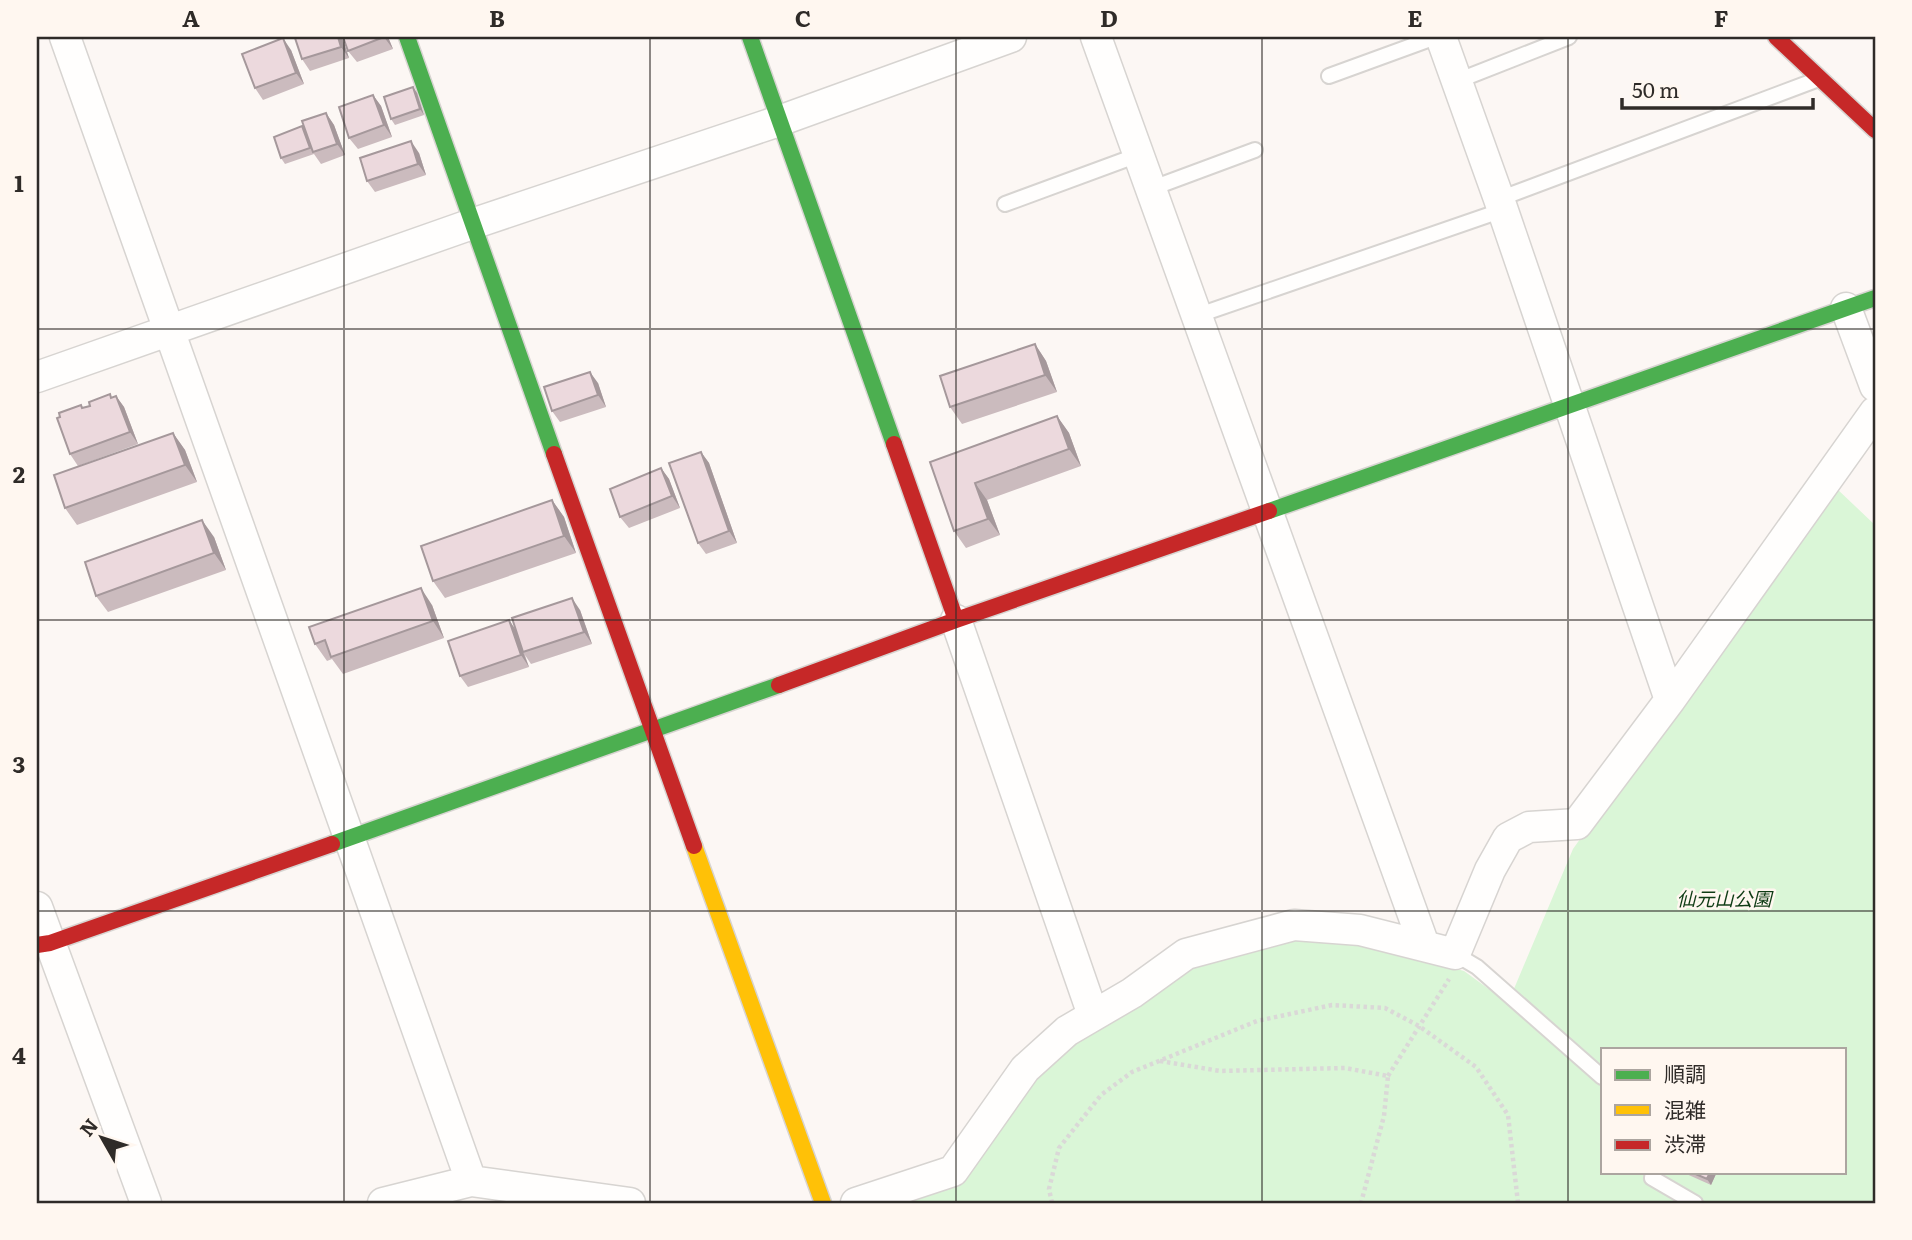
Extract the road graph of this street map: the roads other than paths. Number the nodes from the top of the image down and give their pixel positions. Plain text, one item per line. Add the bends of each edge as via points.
1 (65, 37) edge
2 (407, 37) edge
3 (750, 37) edge
4 (1011, 37) edge
5 (1096, 37) edge
6 (1438, 37) edge
7 (1569, 37) edge
8 (1776, 37) edge
9 (1329, 75) dead end
10 (1821, 79) junction
11 (1457, 81) junction
12 (779, 121) junction
13 (1875, 130) edge
14 (1255, 150) dead end
15 (1138, 155) junction
16 (1150, 189) junction
17 (1005, 204) dead end
18 (1501, 205) junction
19 (472, 224) junction
20 (1875, 298) edge
21 (1846, 308) junction
22 (1196, 316) junction
23 (169, 331) junction
24 (37, 377) edge
25 (1875, 387) edge
26 (1570, 407) junction
27 (1875, 412) edge
28 (1269, 512) junction
29 (956, 620) junction
30 (1670, 700) junction
31 (652, 731) junction
32 (350, 836) junction
33 (37, 907) edge
34 (43, 944) edge
35 (1424, 945) junction
36 (1459, 956) junction
37 (1093, 1016) junction
38 (1601, 1076) edge
39 (1653, 1174) edge
40 (471, 1181) junction
41 (146, 1203) edge
42 (383, 1203) edge
43 (630, 1203) edge
44 (822, 1203) edge
45 (856, 1203) edge
46 (1695, 1203) edge

1 - 23 street
2 - 19 street
3 - 12 street
4 - 12 street
5 - 15 street
6 - 9 lane
6 - 11 street
7 - 11 lane
8 - 10 street
10 - 13 street
10 - 18 lane
11 - 18 street
12 - 19 street
12 - 29 street
14 - 16 lane
15 - 16 street
15 - 17 lane
16 - 22 street
18 - 22 lane
18 - 26 street
19 - 23 street
19 - 31 street
20 - 21 street
21 - 25 street
21 - 26 street
22 - 28 street
23 - 24 street
23 - 32 street
26 - 28 street
26 - 30 street
27 - 30 street
28 - 29 street
28 - 35 street
29 - 31 street
29 - 37 street
30 - 36 street via 1577,824 1529,827 1508,838 1490,870
31 - 32 street
31 - 44 street
32 - 34 street
32 - 40 street
33 - 34 street
34 - 41 street
35 - 36 street
35 - 37 street via 1360,930 1294,925 1186,954
36 - 38 lane
37 - 45 street via 1066,1031 1025,1069 953,1171
39 - 46 lane via 1652,1178
40 - 42 street
40 - 43 street

